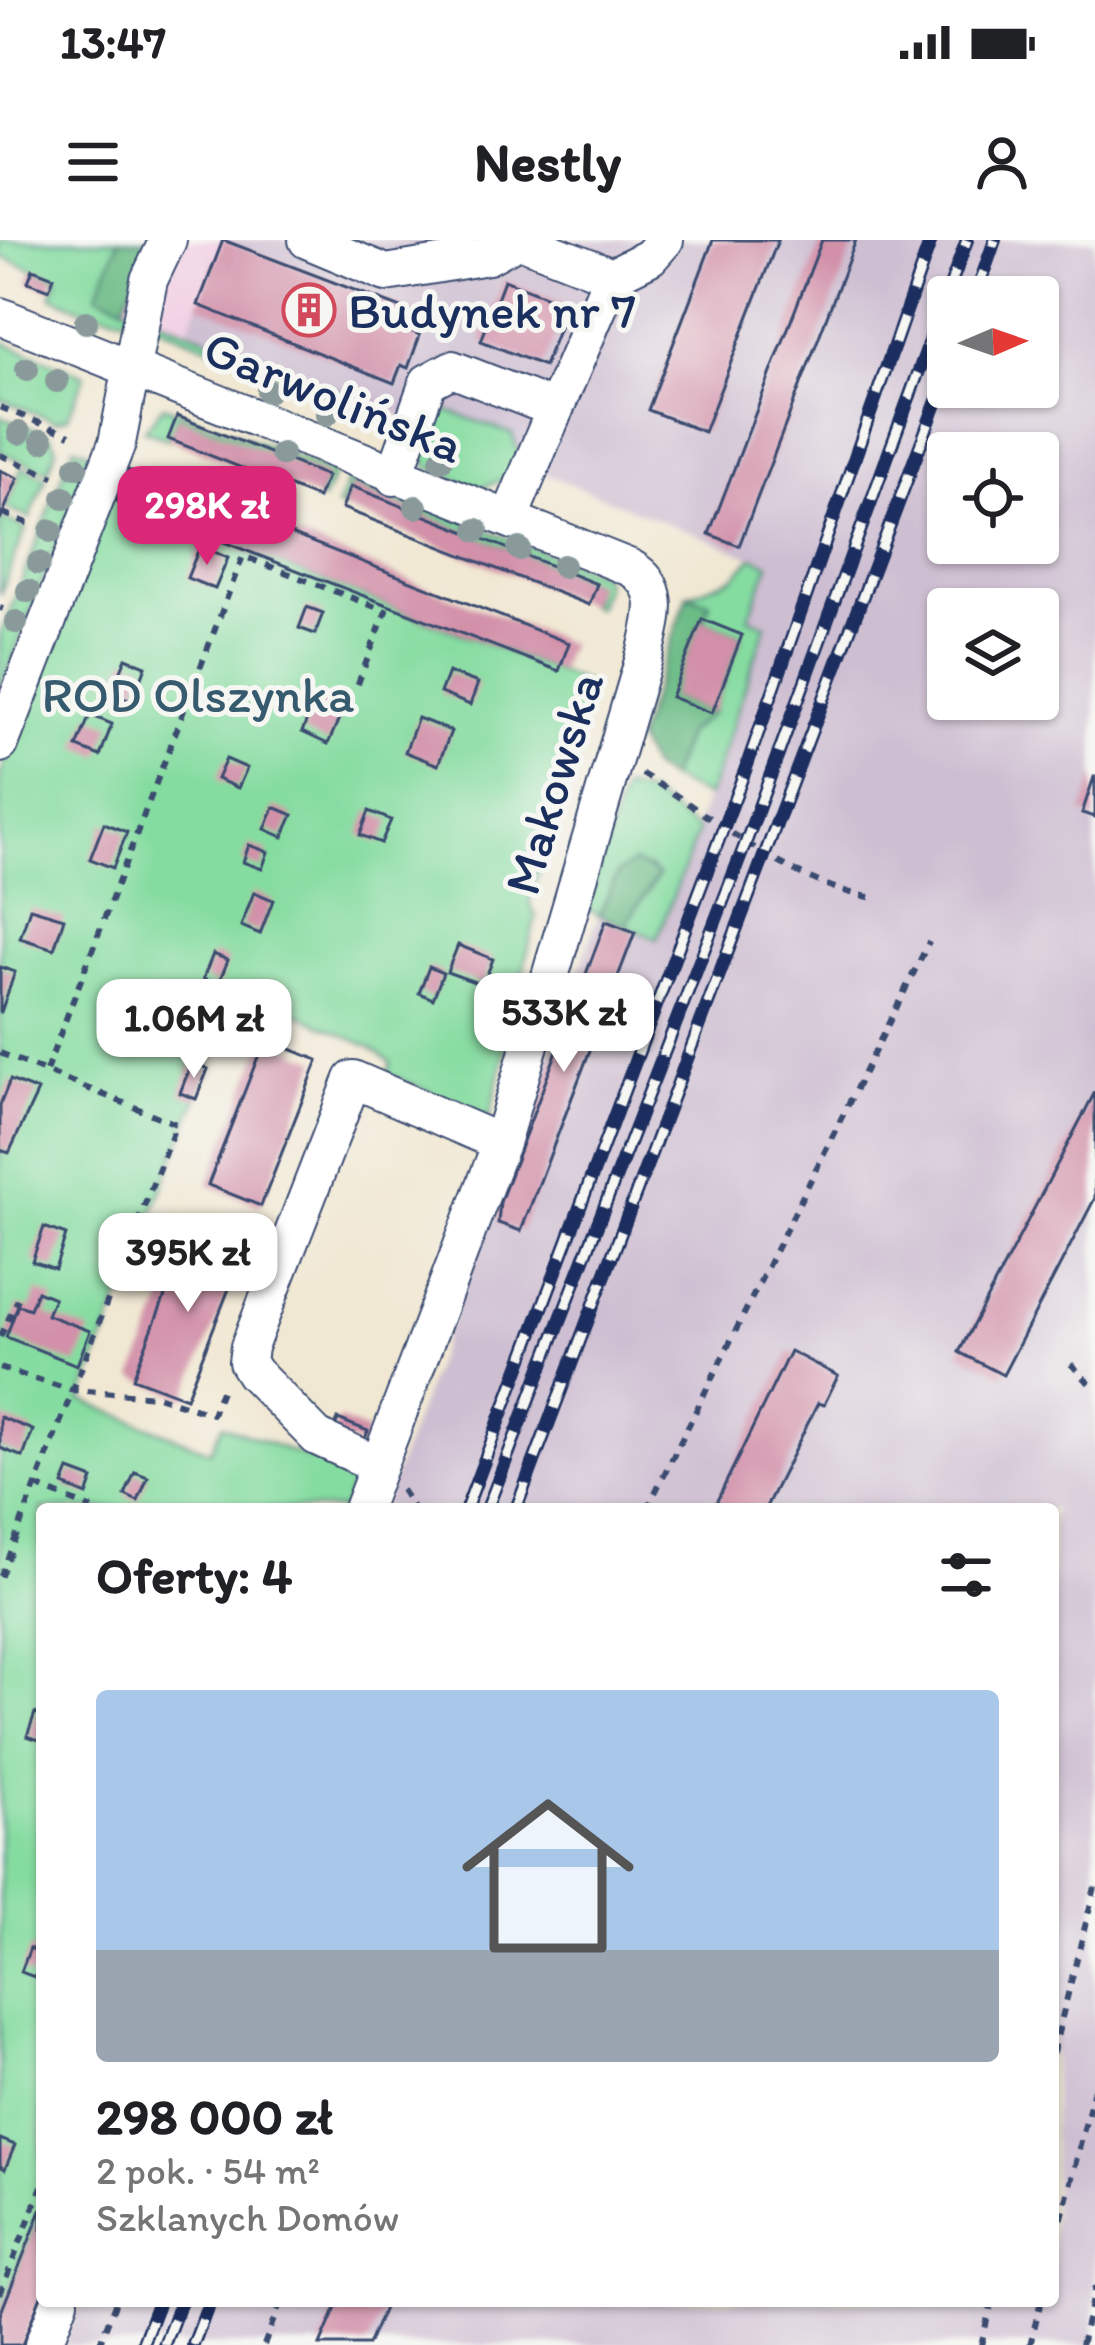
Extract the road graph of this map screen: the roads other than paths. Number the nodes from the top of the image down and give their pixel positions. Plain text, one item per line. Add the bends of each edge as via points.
1 (172, 240) edge
2 (307, 240) edge
3 (519, 240) edge
4 (665, 240) edge
5 (612, 276) junction
6 (0, 316) edge
7 (130, 368) junction
8 (555, 409) junction
9 (394, 477) junction
10 (509, 519) junction
11 (632, 568) joint
12 (0, 744) edge
13 (501, 1143) junction
14 (379, 1466) junction
15 (364, 1503) edge
16 (58, 2307) edge
17 (44, 2345) edge

1 - 7 street
2 - 3 street via 386,273 488,256
3 - 5 street
4 - 5 street
5 - 8 street
6 - 7 street, Garwolińska
7 - 9 street, Garwolińska
7 - 12 street via 117,443
8 - 9 street via 452,369 436,373
8 - 10 street
9 - 10 street, Garwolińska
10 - 11 street, Garwolińska
11 - 13 street, Makowska via 651,587 655,612
13 - 14 street, Makowska
13 - 14 street via 353,1079 249,1347 254,1373 317,1437
14 - 15 street, Makowska
16 - 17 street

